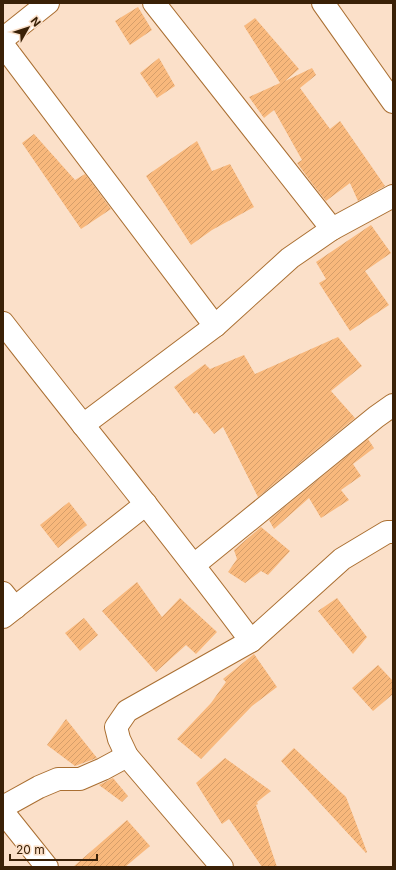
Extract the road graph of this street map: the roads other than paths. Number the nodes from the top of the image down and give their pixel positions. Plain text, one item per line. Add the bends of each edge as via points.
1 (48, 3) edge
2 (154, 3) edge
3 (323, 3) edge
4 (3, 39) edge
5 (3, 45) edge
6 (393, 102) edge
7 (393, 196) edge
8 (332, 229) junction
9 (3, 323) edge
10 (215, 326) junction
11 (393, 405) edge
12 (83, 425) junction
13 (146, 504) junction
14 (393, 532) edge
15 (194, 565) junction
16 (7, 606) edge
17 (251, 641) junction
18 (127, 756) junction
19 (3, 807) edge
20 (3, 812) edge
21 (47, 867) edge
22 (222, 867) edge

1 - 4 street
2 - 8 street
3 - 6 street
5 - 10 street
7 - 8 street
8 - 10 street via 290,258
9 - 12 street
10 - 12 street
11 - 15 street
12 - 13 street
13 - 15 street
13 - 16 street
14 - 17 street via 387,532 342,559
15 - 17 street
17 - 18 street via 127,711 116,727
18 - 19 street via 80,778 58,779
18 - 22 street
20 - 21 street

